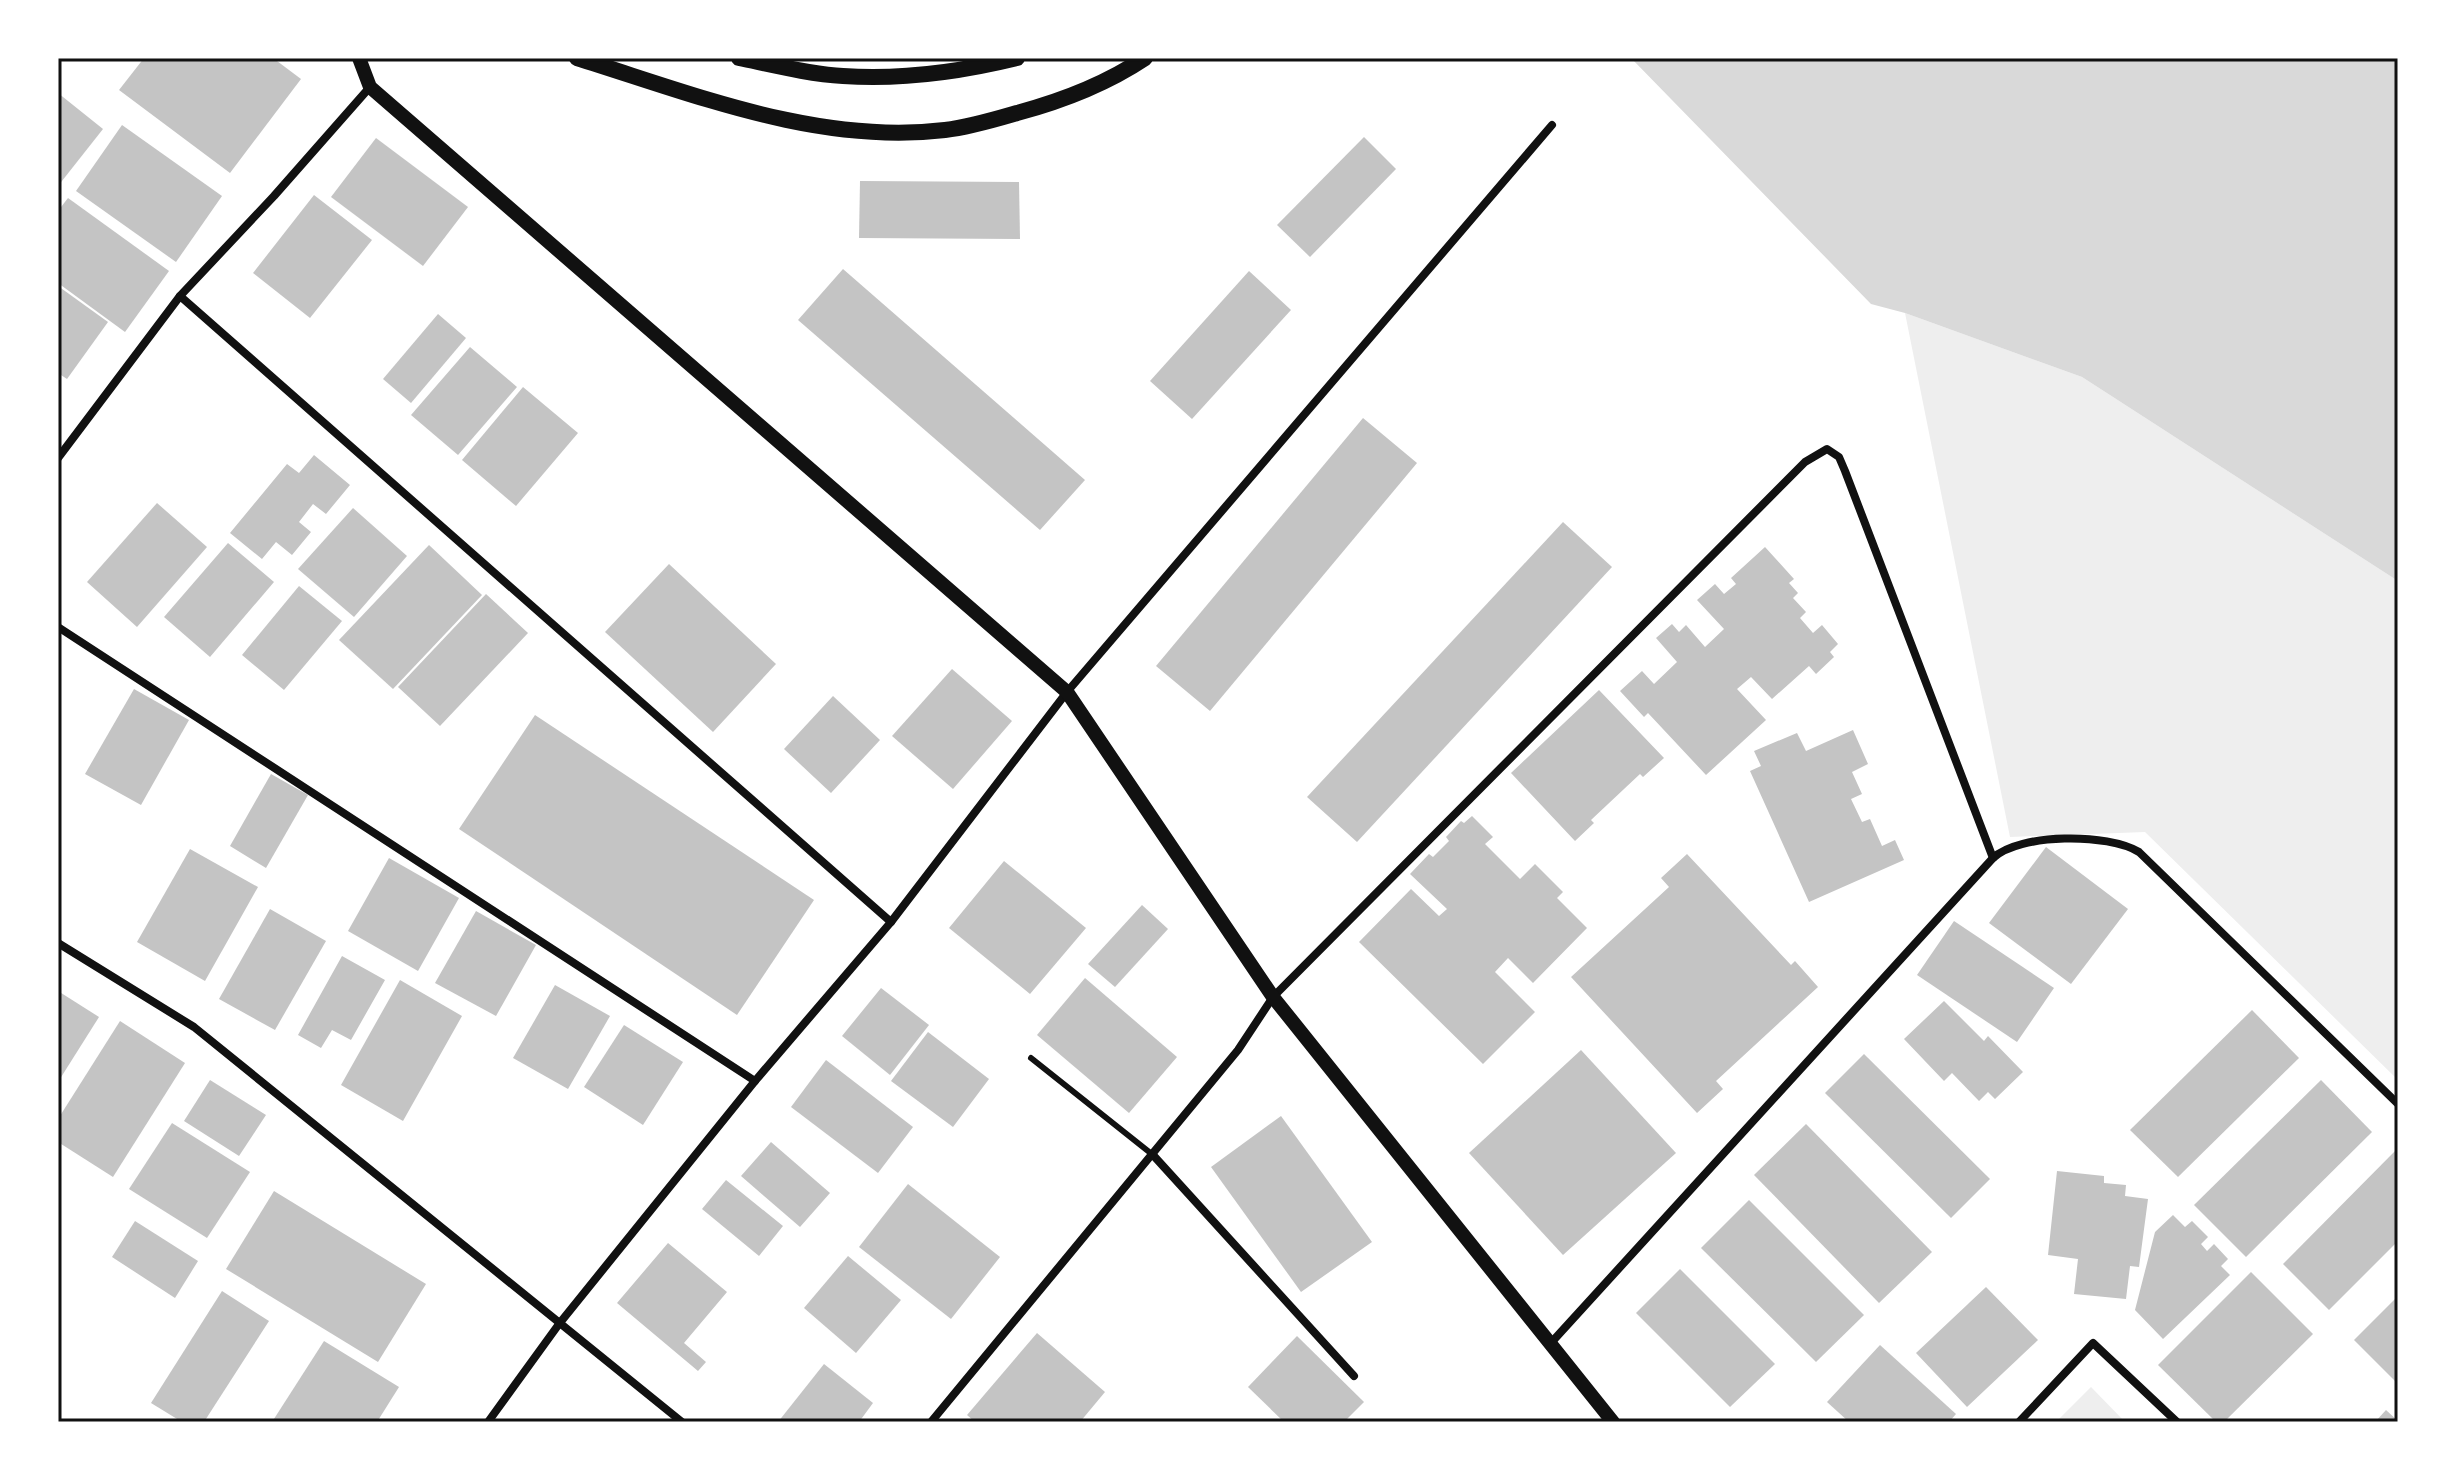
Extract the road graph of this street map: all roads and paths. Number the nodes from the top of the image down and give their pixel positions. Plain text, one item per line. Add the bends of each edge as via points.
1 (359, 58) edge
2 (577, 58) edge
3 (739, 58) edge
4 (1017, 58) edge
5 (1145, 58) edge
6 (370, 87) junction
7 (1552, 125) dead end
8 (180, 296) junction
9 (58, 458) edge
10 (58, 627) edge
11 (1067, 692) junction
12 (1993, 858) junction
13 (891, 922) junction
14 (58, 943) edge
15 (1273, 997) junction
16 (1031, 1058) dead end
17 (755, 1081) junction
18 (2398, 1104) edge
19 (1153, 1155) junction
20 (559, 1324) junction
21 (1550, 1344) junction
22 (1354, 1376) dead end
23 (488, 1422) edge
24 (682, 1422) edge
25 (931, 1422) edge
26 (1613, 1422) edge
27 (2019, 1422) edge
28 (2177, 1422) edge

1 - 6 street
2 - 5 main road via 750,112 870,132 974,125 1079,93
3 - 4 main road via 877,78 957,71
6 - 8 street
6 - 11 street
7 - 11 street
8 - 9 street
8 - 13 street
10 - 17 street
11 - 13 street
11 - 15 street
12 - 15 street via 1839,457 1827,449 1805,462
12 - 18 street via 2018,844 2091,838 2130,846
12 - 21 street
13 - 17 street
14 - 20 street via 194,1027
15 - 19 street via 1238,1050
15 - 21 street
16 - 19 lane
17 - 20 street
19 - 22 street
19 - 25 street
20 - 23 street
20 - 24 street
21 - 26 street
27 - 28 street via 2093,1343

